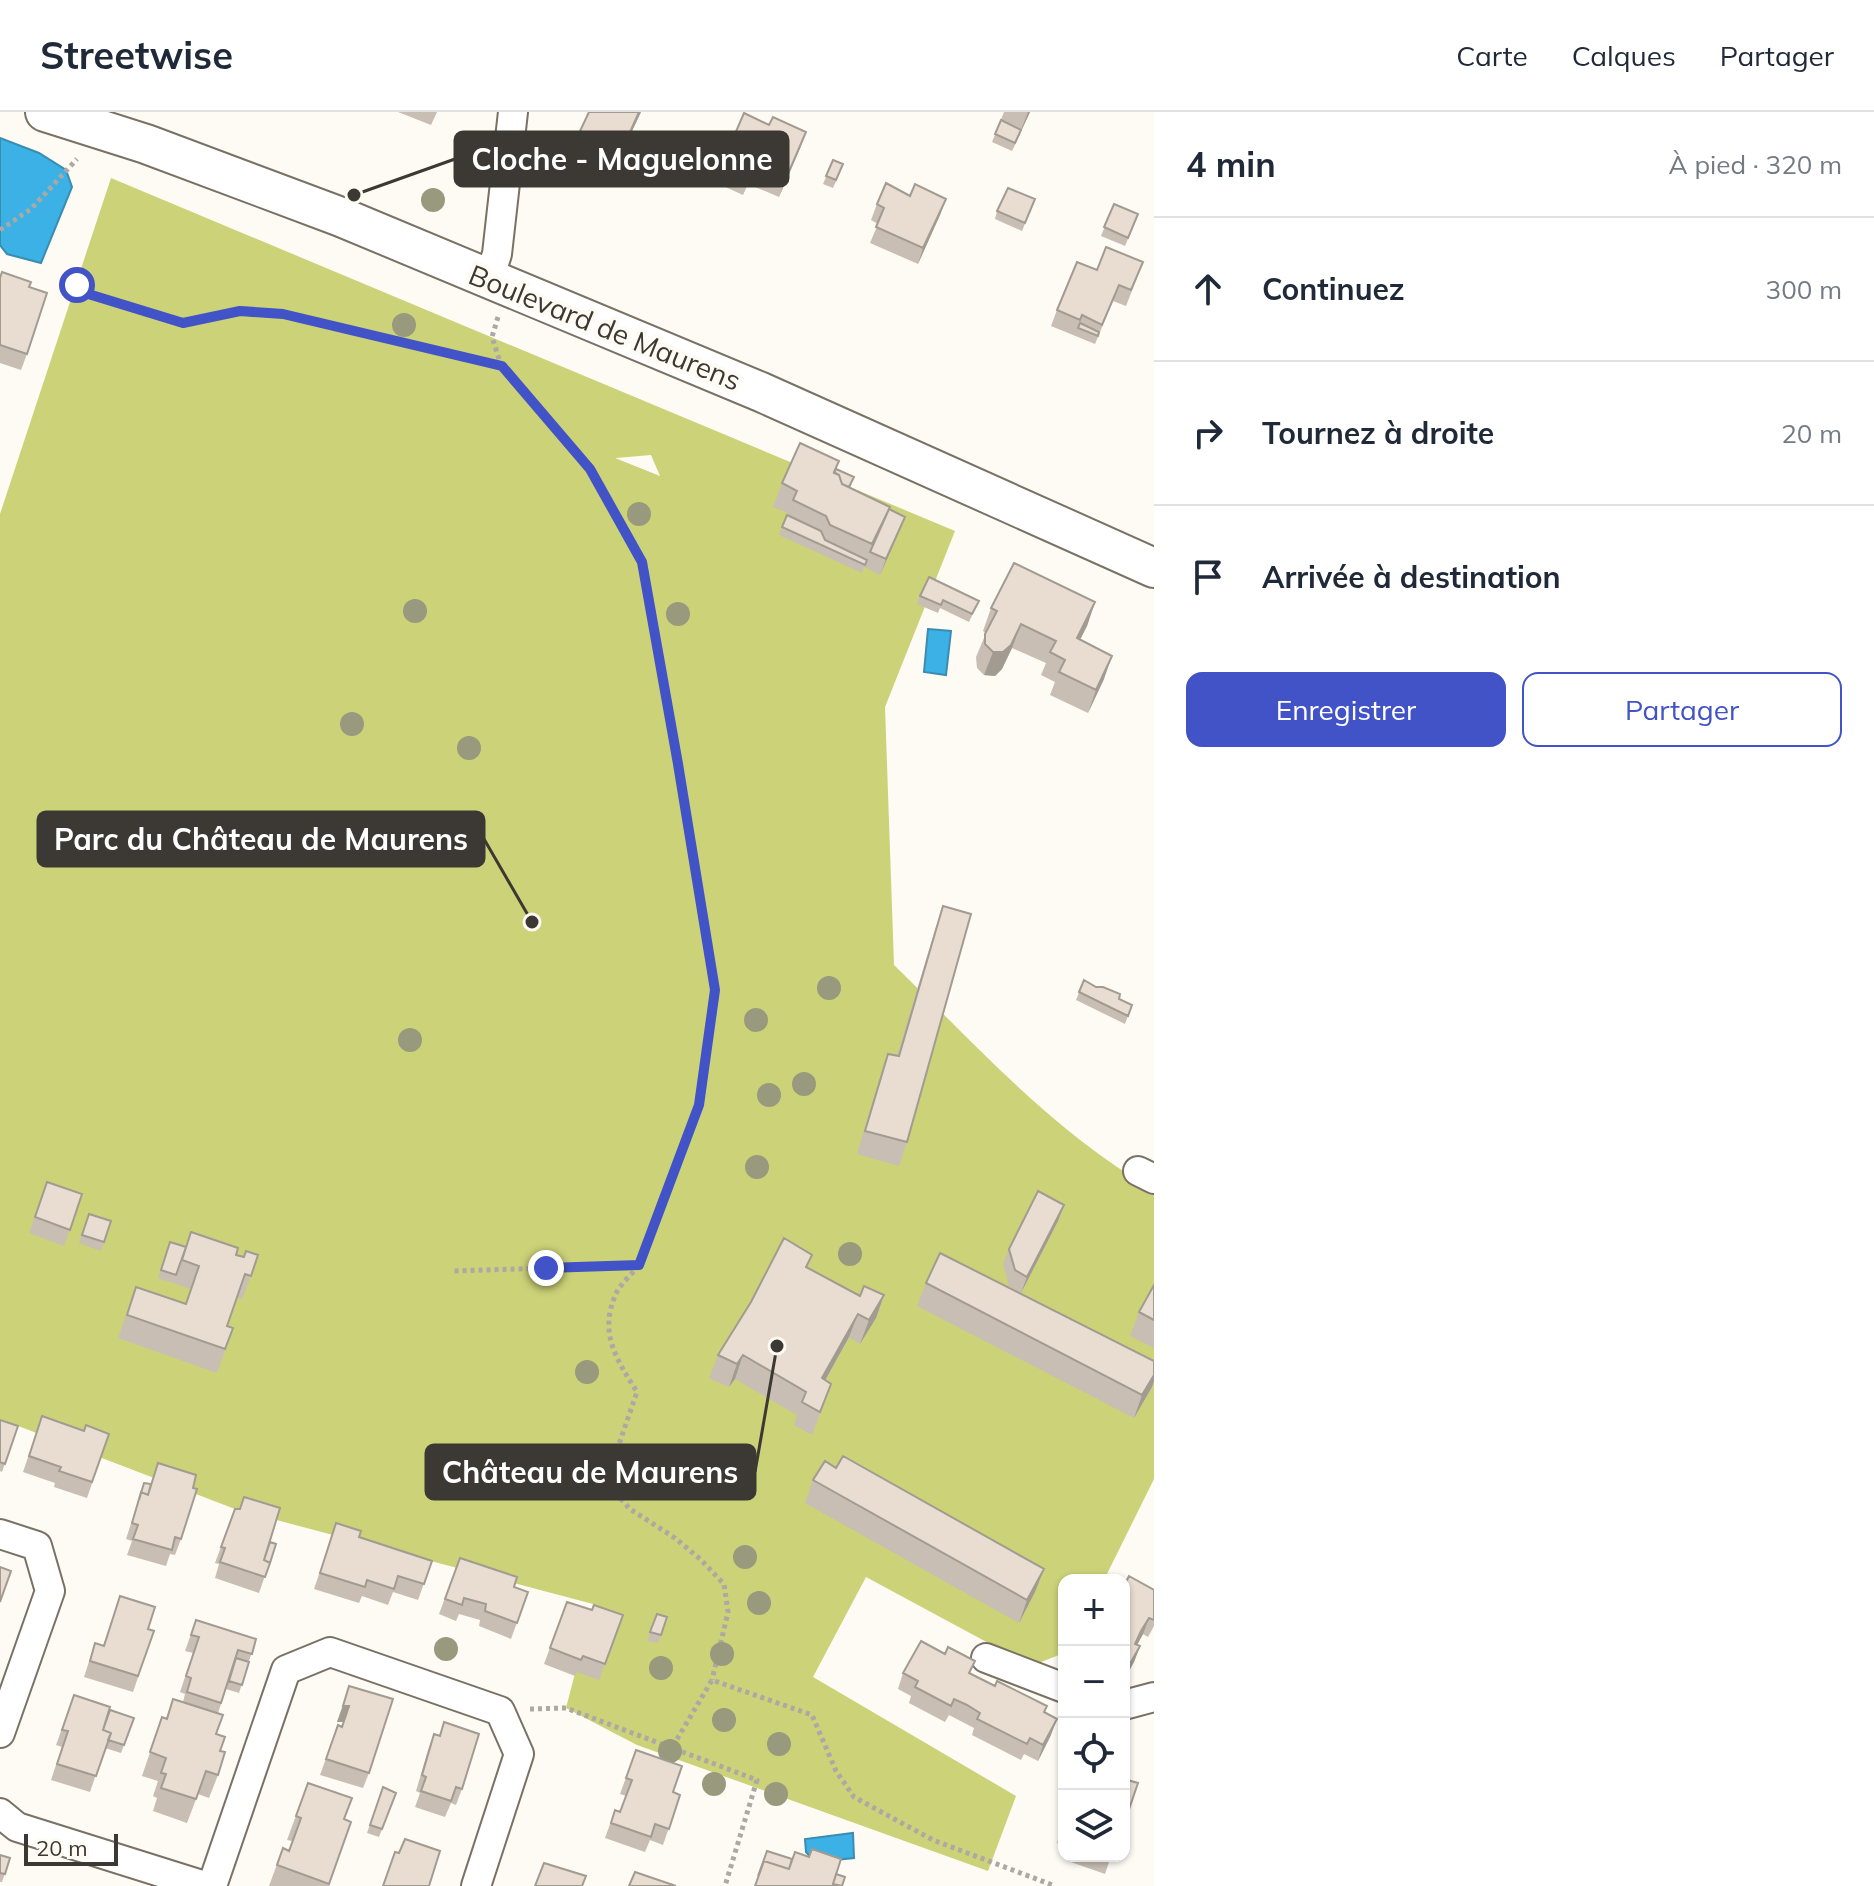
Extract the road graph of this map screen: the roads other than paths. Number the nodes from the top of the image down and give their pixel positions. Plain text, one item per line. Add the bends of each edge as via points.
1 (45, 112) edge
2 (513, 112) edge
3 (489, 279) junction
4 (1154, 568) edge
5 (0, 1534) edge
6 (986, 1658) dead end
7 (1058, 1686) edge
8 (1154, 1697) edge
9 (1130, 1703) edge
10 (0, 1733) edge
11 (0, 1813) edge
12 (205, 1886) edge
13 (212, 1886) edge
14 (476, 1886) edge

1 - 3 street, Boulevard de Maurens via 341,217
2 - 3 street via 497,254
3 - 4 street, Boulevard de Maurens via 761,392
5 - 10 street via 37,1546 50,1591
6 - 7 street
8 - 9 street
11 - 12 street via 17,1827
13 - 14 street via 286,1670 330,1652 500,1711 519,1754

